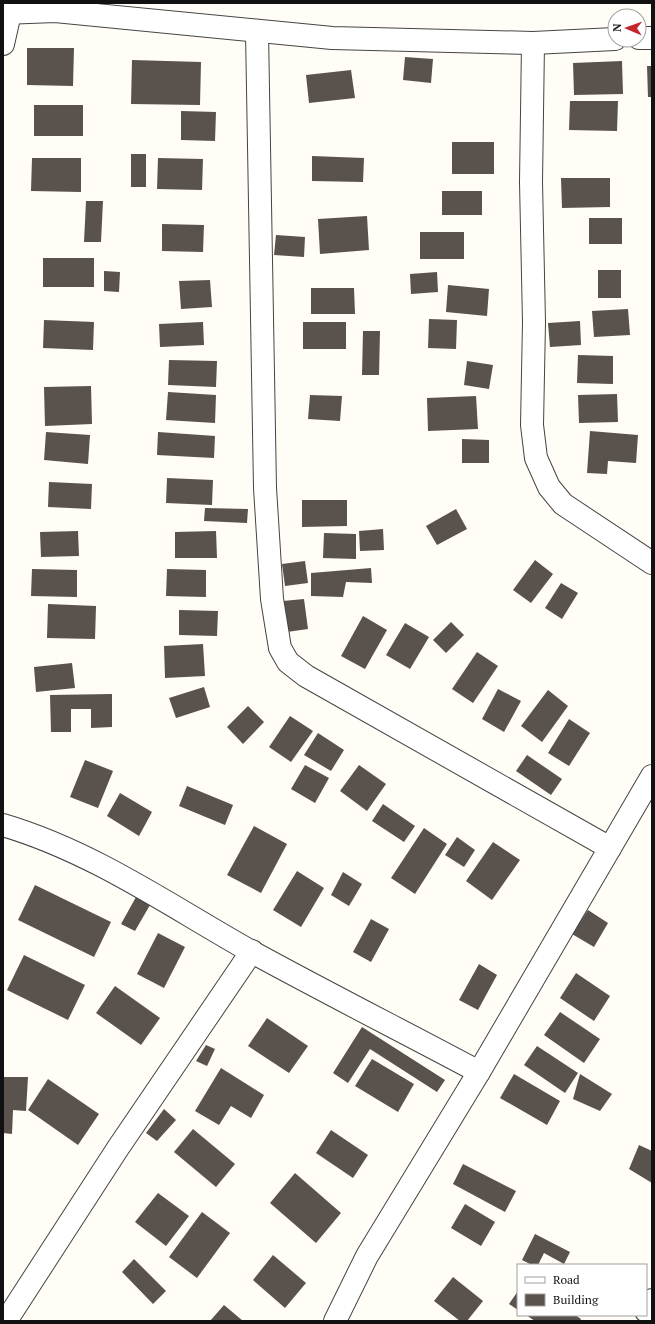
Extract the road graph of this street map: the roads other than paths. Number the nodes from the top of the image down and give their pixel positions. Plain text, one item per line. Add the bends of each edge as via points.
1 (7, 13) edge
2 (257, 32) junction
3 (607, 39) edge
4 (533, 43) junction
5 (3, 44) edge
6 (652, 563) edge
7 (652, 776) edge
8 (3, 825) edge
9 (610, 848) junction
10 (252, 951) junction
11 (479, 1072) junction
12 (6, 1321) edge
13 (335, 1321) edge

1 - 2 street via 55,11
1 - 5 street
2 - 4 street via 332,38
2 - 9 street via 265,488 272,598 280,648 288,662 306,676
3 - 4 street
4 - 6 street via 532,425 536,458 549,486 563,504
7 - 9 street
8 - 10 street via 53,842 105,866
9 - 11 street
10 - 11 street
10 - 12 street via 118,1148
11 - 13 street via 367,1256

